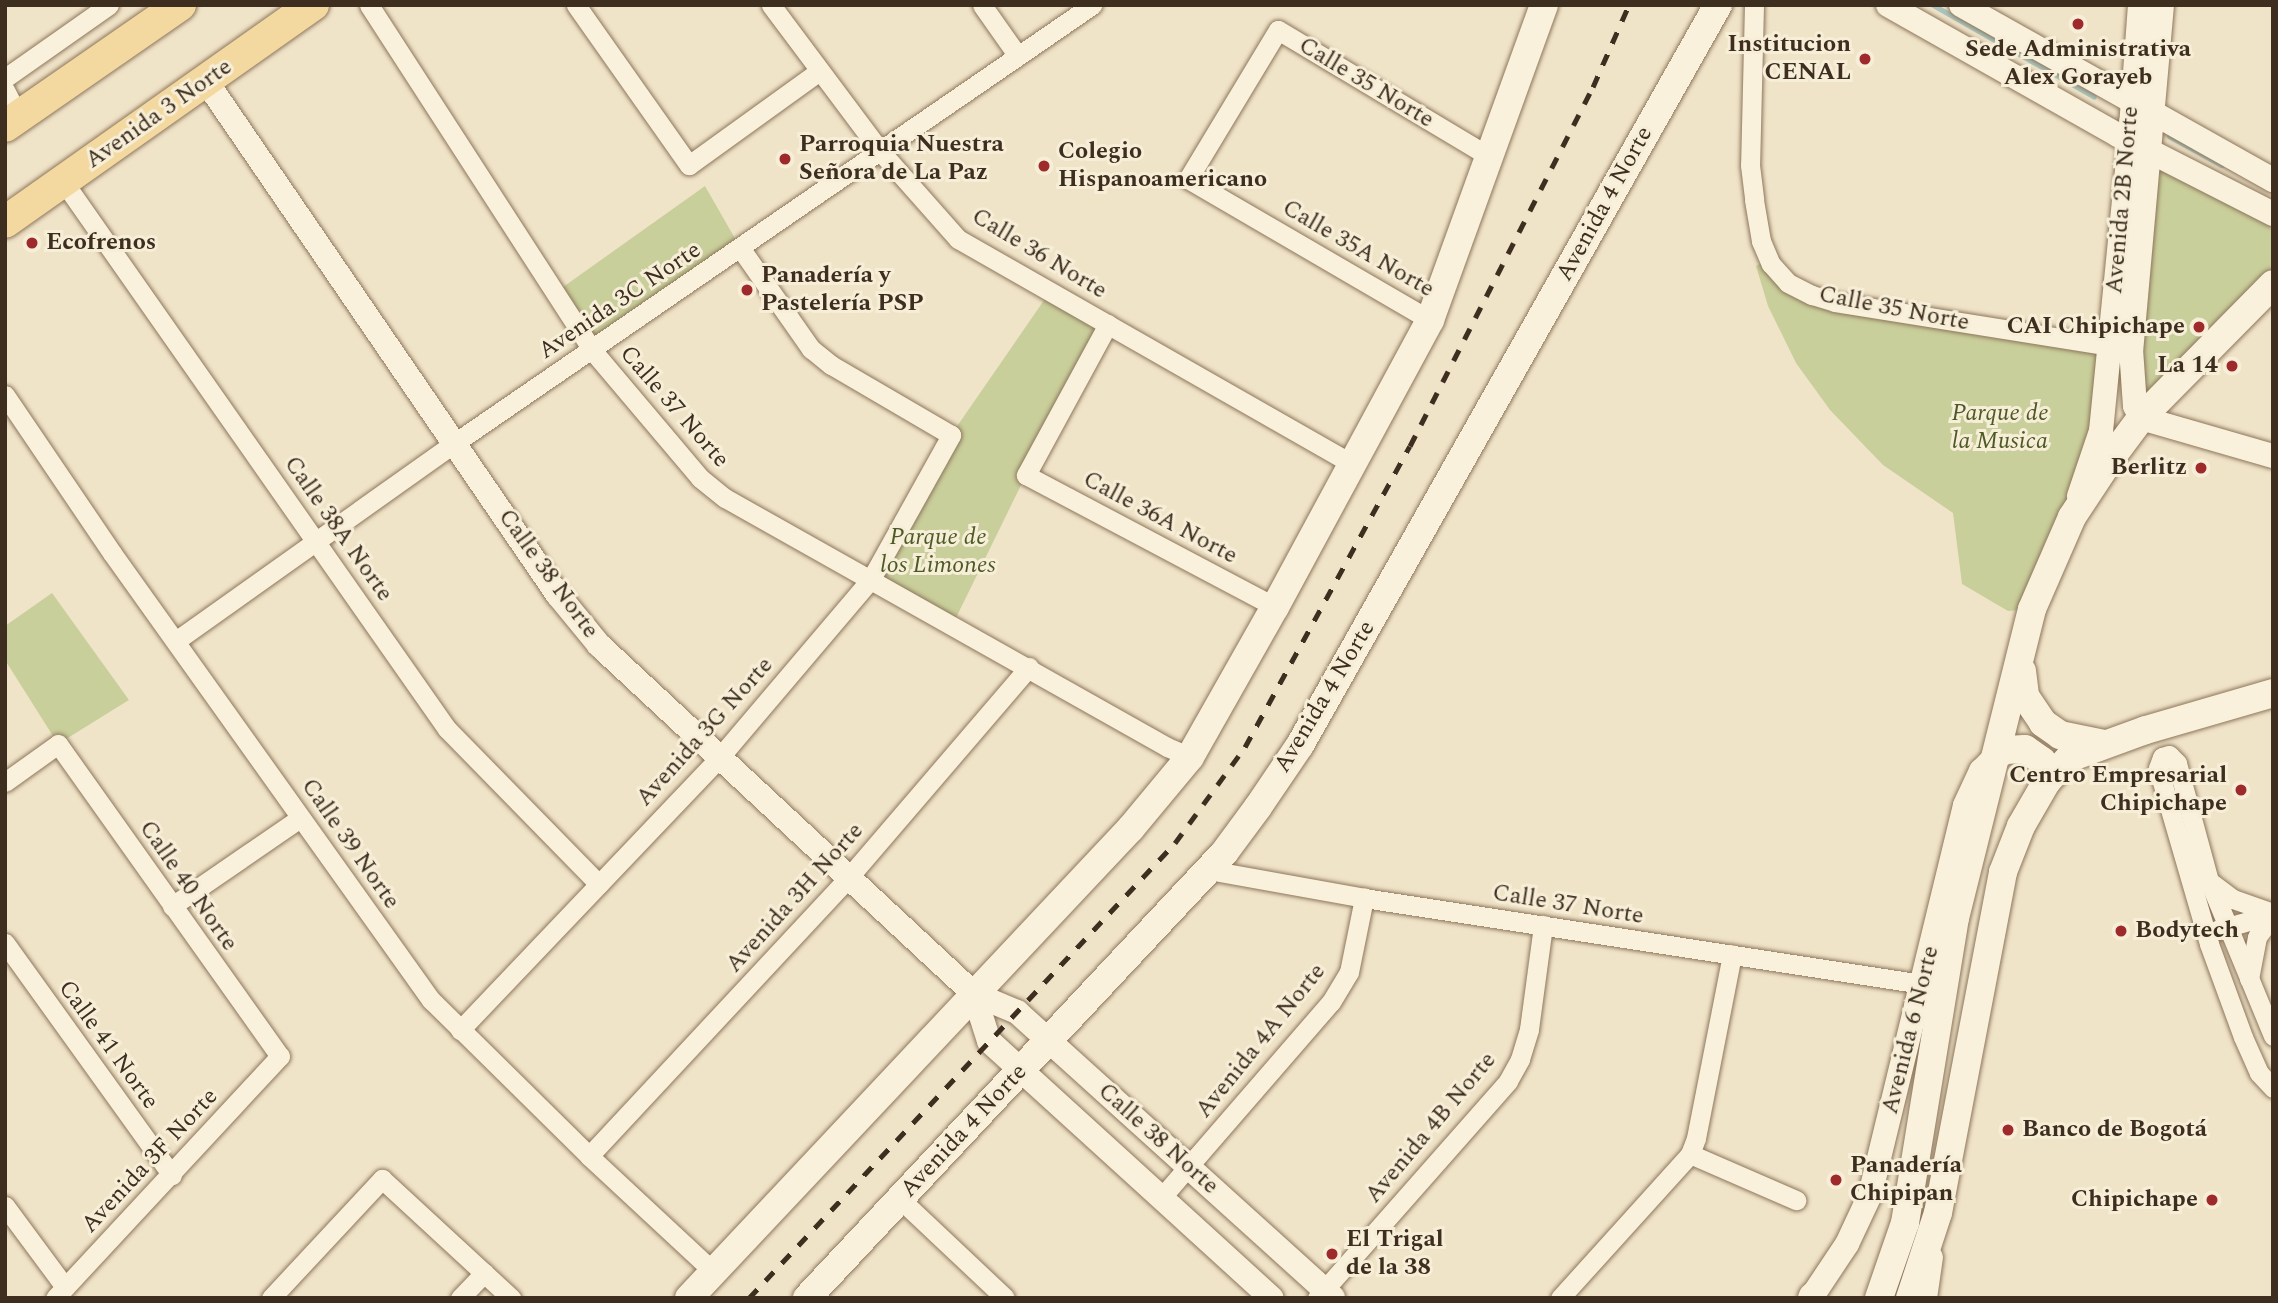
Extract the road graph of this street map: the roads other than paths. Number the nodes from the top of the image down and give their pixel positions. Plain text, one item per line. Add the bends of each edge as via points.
1 (109, 5) edge
2 (180, 5) edge
3 (313, 5) edge
4 (369, 5) edge
5 (576, 5) edge
6 (771, 5) edge
7 (982, 5) edge
8 (1092, 5) edge
9 (1544, 5) edge
10 (1718, 5) edge
11 (1754, 5) edge
12 (1888, 5) edge
13 (1961, 5) edge
14 (2140, 5) edge
15 (2162, 5) edge
16 (1018, 56) junction
17 (818, 72) junction
18 (5, 78) edge
19 (206, 81) junction
20 (2142, 109) junction
21 (10, 111) edge
22 (2140, 147) junction
23 (881, 152) junction
24 (1490, 158) junction
25 (1188, 179) joint
26 (2273, 180) edge
27 (63, 181) junction
28 (2273, 214) edge
29 (5, 222) edge
30 (741, 249) junction
31 (2273, 284) edge
32 (1430, 320) junction
33 (1108, 324) junction
34 (2110, 346) junction
35 (592, 350) junction
36 (5, 395) edge
37 (2141, 418) junction
38 (456, 442) junction
39 (2273, 456) edge
40 (1352, 464) junction
41 (2072, 517) junction
42 (318, 542) junction
43 (871, 579) junction
44 (1275, 607) junction
45 (177, 640) junction
46 (2024, 651) junction
47 (1029, 667) junction
48 (2273, 693) edge
49 (2105, 744) junction
50 (1996, 756) junction
51 (1190, 757) junction
52 (719, 758) junction
53 (2047, 781) junction
54 (5, 782) edge
55 (300, 818) junction
56 (1209, 870) junction
57 (848, 878) junction
58 (2209, 881) junction
59 (598, 884) junction
60 (1364, 898) junction
61 (172, 906) junction
62 (2273, 914) edge
63 (1955, 918) junction
64 (1543, 925) junction
65 (2227, 928) junction
66 (2206, 933) junction
67 (1934, 939) junction
68 (5, 943) edge
69 (1732, 955) junction
70 (1922, 984) junction
71 (2249, 984) junction
72 (974, 994) junction
73 (460, 1030) junction
74 (2273, 1036) edge
75 (1049, 1040) junction
76 (279, 1056) joint
77 (1021, 1070) junction
78 (2273, 1088) edge
79 (1690, 1154) junction
80 (589, 1156) junction
81 (1189, 1167) junction
82 (172, 1175) junction
83 (1161, 1198) junction
84 (900, 1199) junction
85 (1796, 1200) dead end
86 (5, 1206) edge
87 (1933, 1233) junction
88 (714, 1272) junction
89 (484, 1273) junction
90 (60, 1292) edge
91 (1325, 1295) edge
92 (1812, 1297) edge
93 (271, 1298) edge
94 (460, 1298) edge
95 (511, 1298) edge
96 (689, 1298) edge
97 (807, 1298) edge
98 (1005, 1298) edge
99 (1271, 1298) edge
100 (1560, 1298) edge
101 (1879, 1298) edge
102 (1910, 1298) edge
103 (1925, 1298) edge

1 - 18 street
2 - 21 main road
3 - 19 main road, Avenida 3 Norte
4 - 35 street, Calle 37 Norte
5 - 17 street via 689,165
6 - 17 street, Calle 36 Norte
7 - 16 street
8 - 16 street, Avenida 3C Norte
9 - 24 main road
10 - 56 main road, Avenida 4 Norte via 1300,745
11 - 34 street, Calle 35 Norte via 1750,165 1760,241 1788,284 1835,302
12 - 22 street
13 - 20 street
14 - 20 street, Avenida 2B Norte
15 - 20 street, Avenida 2B Norte
16 - 23 street, Avenida 3C Norte
17 - 23 street, Calle 36 Norte
19 - 27 main road, Avenida 3 Norte
19 - 38 street, Calle 38 Norte
20 - 22 street, Avenida 2B Norte
20 - 26 street
22 - 28 street
22 - 34 street, Avenida 2B Norte
22 - 37 street, Avenida 2B Norte via 2131,349 2132,389
23 - 30 street, Avenida 3C Norte
23 - 33 street, Calle 36 Norte via 958,239
24 - 25 street, Calle 35 Norte via 1278,30
24 - 32 main road
25 - 32 street, Calle 35A Norte
27 - 29 main road, Avenida 3 Norte
27 - 42 street, Calle 38A Norte
30 - 35 street, Avenida 3C Norte
30 - 43 street, Avenida 3G Norte via 811,349 951,435
31 - 37 main road, Avenida 6 Norte
32 - 40 main road
33 - 40 street, Calle 36 Norte
33 - 44 street, Calle 36A Norte via 1026,475
34 - 41 street, Avenida 2B Norte via 2101,431
35 - 38 street, Avenida 3C Norte
35 - 43 street, Calle 37 Norte via 700,478 726,498
36 - 45 street, Calle 39 Norte
37 - 39 street
37 - 41 main road, Avenida 6 Norte
38 - 42 street, Avenida 3C Norte
38 - 52 street, Calle 38 Norte via 558,595 599,645
40 - 44 main road
41 - 46 main road, Avenida 6 Norte via 2032,609
42 - 45 street, Avenida 3C Norte
42 - 59 street, Calle 38A Norte via 447,729
43 - 47 street, Calle 37 Norte
43 - 52 street, Avenida 3G Norte
44 - 51 main road
45 - 55 street, Calle 39 Norte
46 - 49 main road via 2023,686 2035,715 2060,735
46 - 50 main road, Avenida 6 Norte
47 - 51 street, Calle 37 Norte
47 - 57 street, Avenida 3H Norte
48 - 49 main road
49 - 53 main road via 2069,758
50 - 53 main road via 2005,750 2025,749 2042,761
50 - 63 main road, Avenida 6 Norte
50 - 67 street, Avenida 6 Norte via 1981,771 1965,805
51 - 72 main road via 1131,828
52 - 57 street, Calle 38 Norte
52 - 59 street, Avenida 3G Norte
53 - 87 main road via 2015,839 2000,882
54 - 61 street, Calle 40 Norte via 58,744
55 - 61 street
55 - 73 street, Calle 39 Norte via 431,1000
56 - 60 street, Calle 37 Norte
56 - 75 main road, Avenida 4 Norte
57 - 72 street, Calle 38 Norte
57 - 80 street, Avenida 3H Norte
58 - 62 street via 2233,899
58 - 65 street
58 - 66 street via 2177,763 2169,755 2162,757 2158,768
59 - 73 street, Avenida 3G Norte
60 - 64 street, Calle 37 Norte
60 - 81 street, Avenida 4A Norte via 1349,972 1331,1002
61 - 76 street, Calle 40 Norte
62 - 65 street
62 - 71 street via 2257,937
63 - 67 main road
63 - 101 main road, Avenida 6 Norte via 1905,1223
64 - 69 street, Calle 37 Norte
64 - 91 street, Avenida 4B Norte via 1529,1029 1508,1081
65 - 66 street
65 - 71 street
66 - 78 street via 2243,1037 2259,1073
67 - 70 street, Avenida 6 Norte
68 - 82 street, Calle 41 Norte
69 - 70 street, Calle 37 Norte
69 - 79 street
70 - 92 street, Avenida 6 Norte via 1870,1195 1847,1244
71 - 74 street
72 - 75 street, Calle 38 Norte via 1017,1012
72 - 77 street, Calle 38 Norte via 989,1041
72 - 88 main road
73 - 80 street, Calle 39 Norte
75 - 77 main road, Avenida 4 Norte
75 - 81 street, Calle 38 Norte
76 - 82 street, Avenida 3F Norte
77 - 83 street, Calle 38 Norte
77 - 84 main road, Avenida 4 Norte
79 - 85 street
79 - 100 street
80 - 88 street, Calle 39 Norte
81 - 83 street, Avenida 4A Norte
81 - 91 street, Calle 38 Norte
82 - 90 street, Avenida 3F Norte
83 - 99 street, Calle 38 Norte
84 - 97 main road, Avenida 4 Norte
84 - 98 street
86 - 90 street
87 - 102 main road
87 - 103 street
88 - 96 main road
89 - 93 street via 382,1179
89 - 94 street
89 - 95 street

